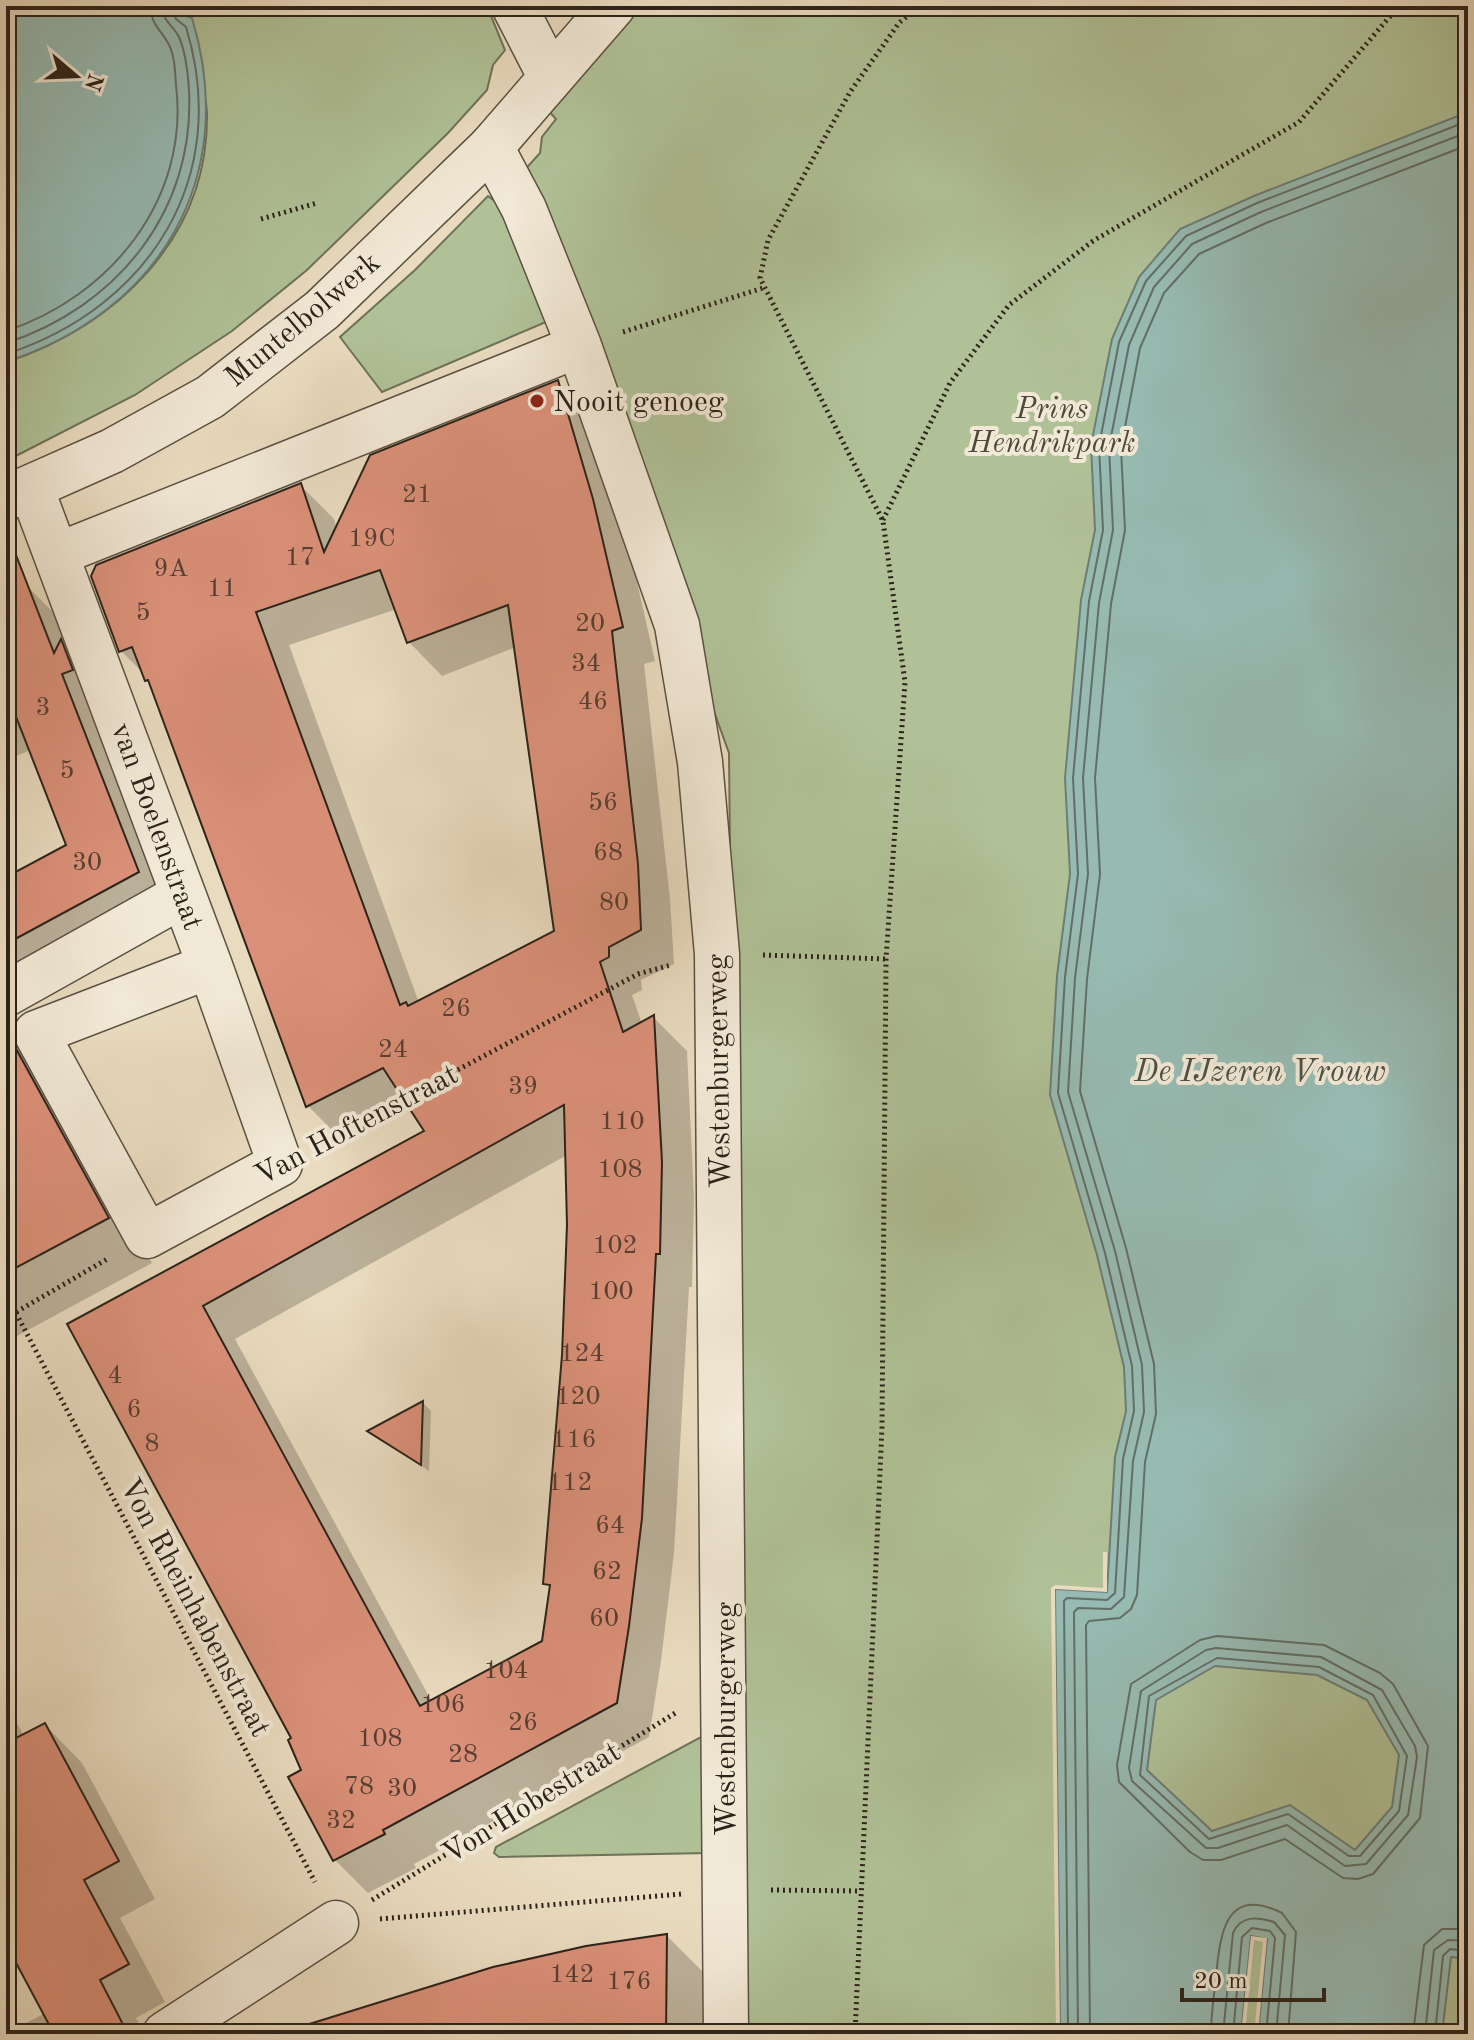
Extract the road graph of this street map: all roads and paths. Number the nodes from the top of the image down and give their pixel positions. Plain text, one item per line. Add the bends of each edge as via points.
1 (514, 6) edge
2 (613, 6) edge
3 (919, 6) edge
4 (1399, 6) edge
5 (550, 76) junction
6 (491, 147) junction
7 (317, 203) dead end
8 (261, 219) dead end
9 (763, 288) junction
10 (579, 346) junction
11 (19, 493) edge
12 (883, 521) junction
13 (58, 554) junction
14 (183, 895) junction
15 (717, 954) junction
16 (886, 959) junction
17 (210, 966) junction
18 (8, 993) edge
19 (36, 1033) junction
20 (280, 1164) junction
21 (147, 1236) junction
22 (16, 1313) junction
23 (6, 1318) edge
24 (725, 1682) junction
25 (726, 1889) junction
26 (861, 1891) junction
27 (336, 1923) junction
28 (165, 2034) edge
29 (726, 2034) edge
30 (855, 2034) edge

1 - 5 street
2 - 5 street, Muntelbolwerk
3 - 9 path via 899,23 850,92 768,240 760,278
4 - 12 path via 1299,122 1093,241 1009,305 950,383
5 - 6 street, Muntelbolwerk
6 - 10 street, Westenburgerweg via 524,209
6 - 11 street, Muntelbolwerk via 322,310 210,397
7 - 8 path
9 - 10 path
9 - 12 path
10 - 13 street
10 - 15 street, Westenburgerweg via 677,625 700,762
11 - 13 street, van Boelenstraat
12 - 16 path via 905,682
13 - 14 street, van Boelenstraat
14 - 17 street, van Boelenstraat
14 - 18 street
15 - 16 path, Van Hoftenstraat
15 - 20 path, Van Hoftenstraat via 638,974
15 - 24 street, Westenburgerweg
16 - 26 path via 882,1427
17 - 19 street
17 - 20 street, van Boelenstraat
18 - 19 street
19 - 21 street
20 - 21 street, Van Hoftenstraat
21 - 22 path
22 - 23 path
22 - 27 path, Von Rheinhabenstraat
24 - 25 street, Westenburgerweg
24 - 27 path, Von Hobestraat
25 - 26 path, Von Hobestraat
25 - 27 path, Von Hobestraat
25 - 29 street, Westenburgerweg
26 - 30 path
27 - 28 street

